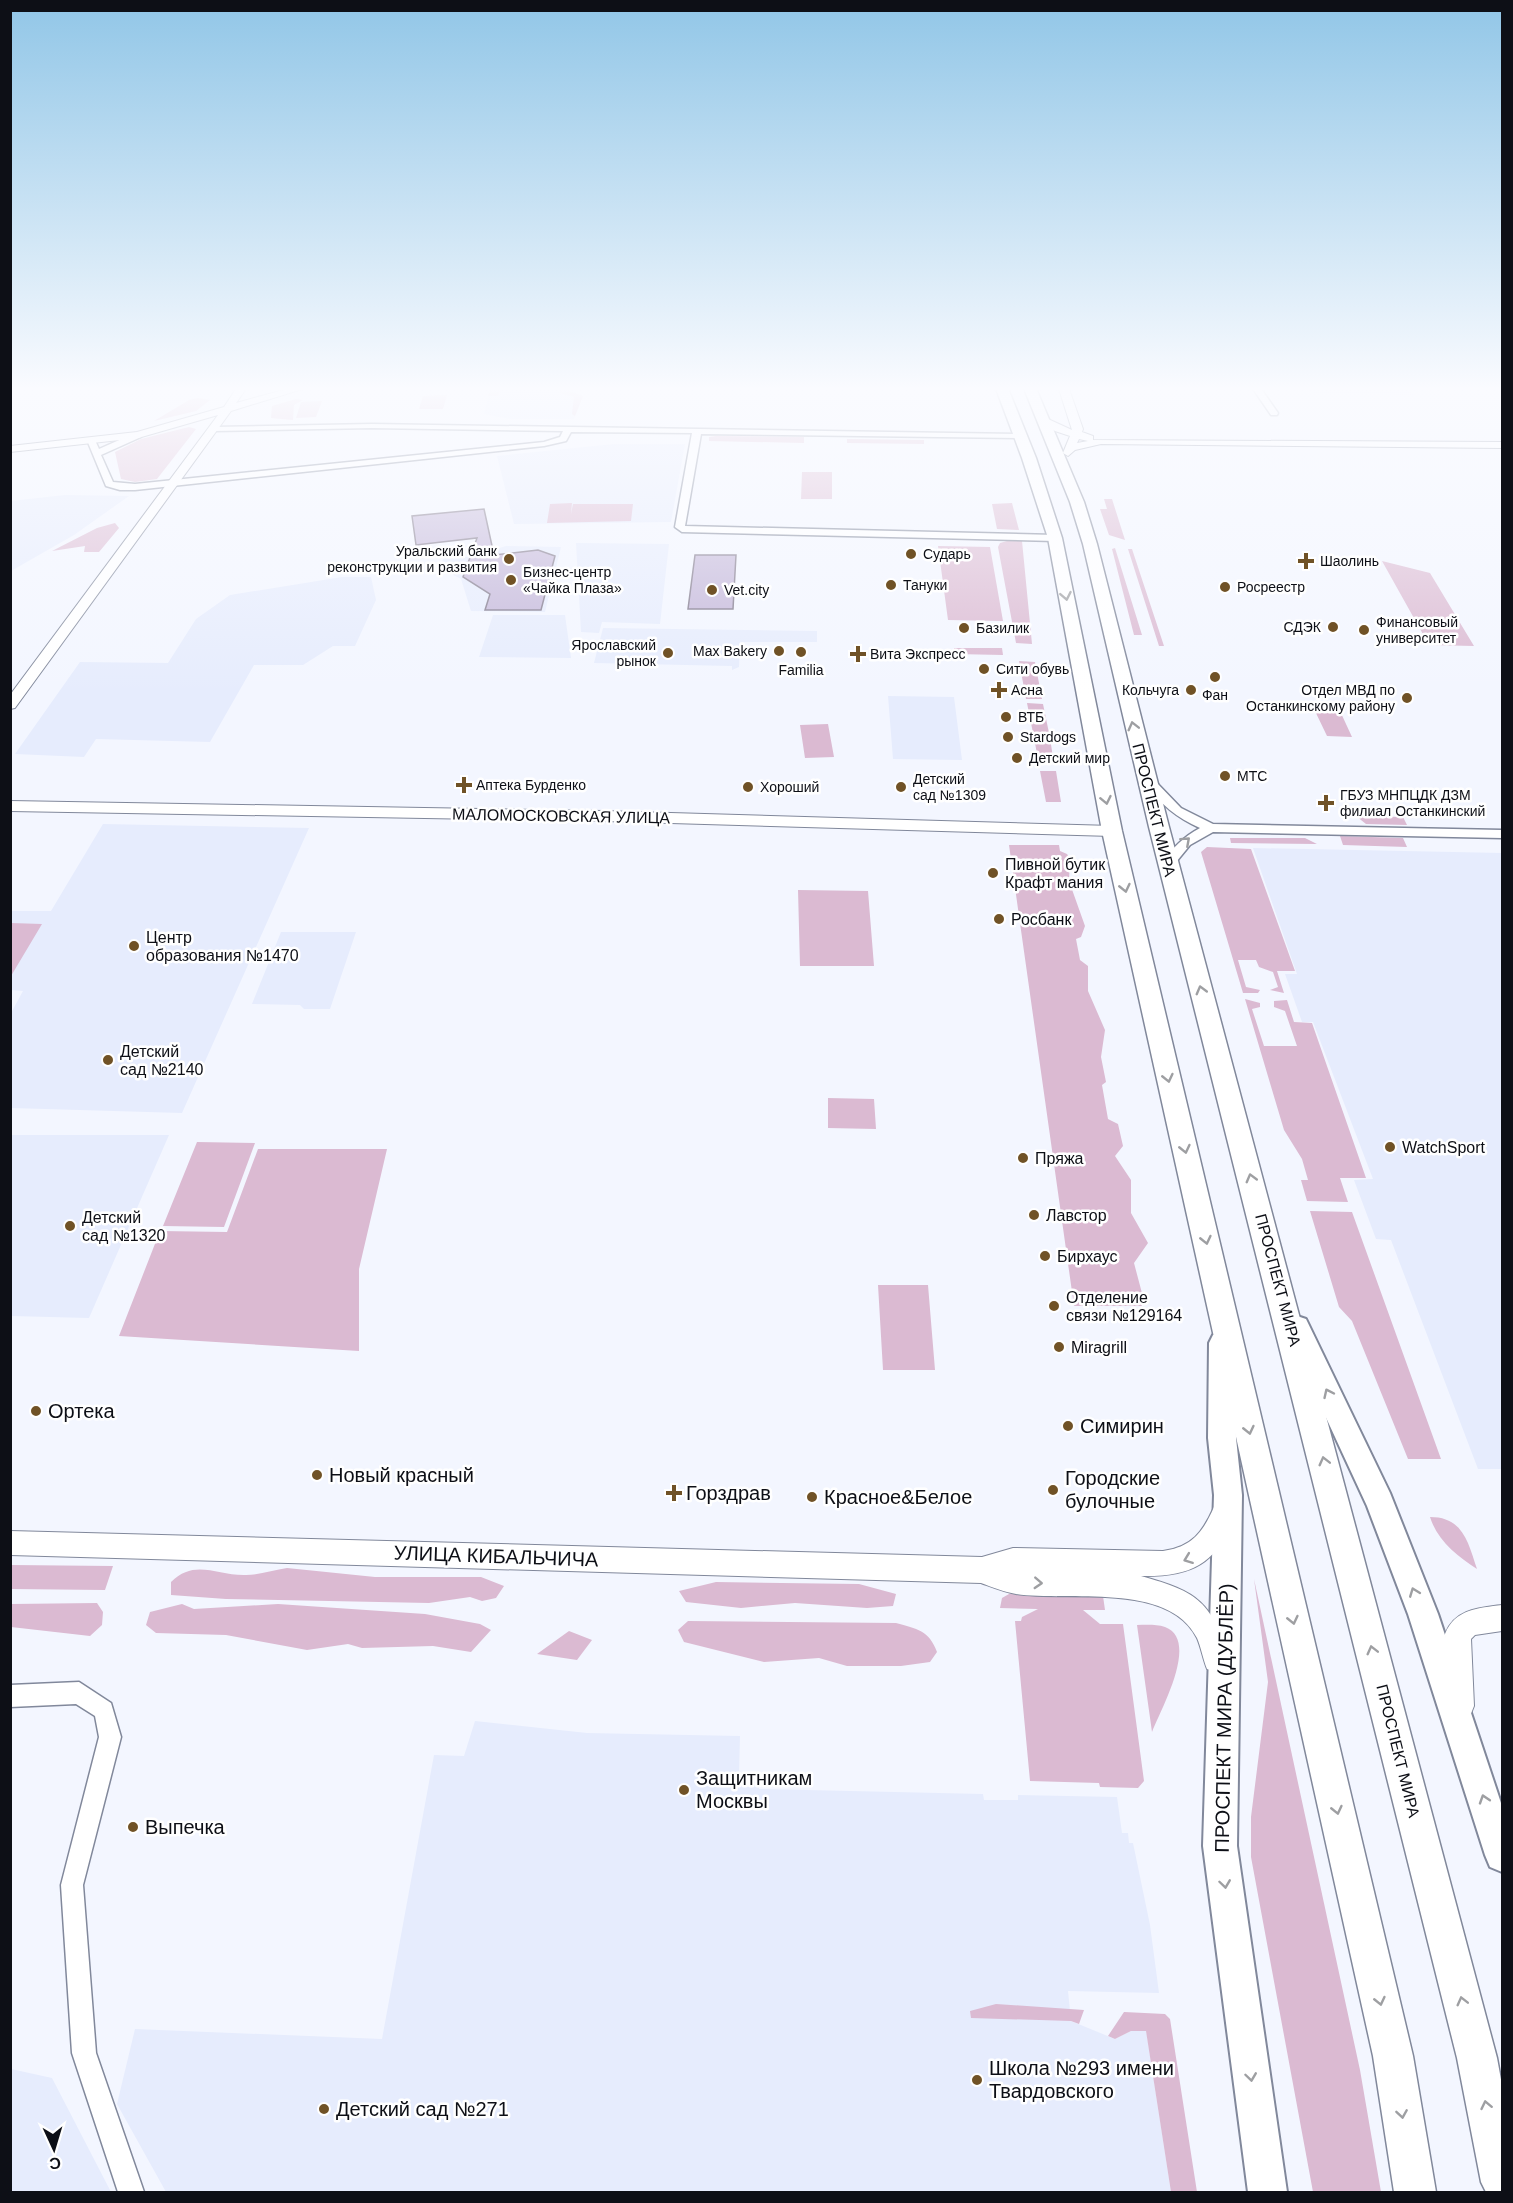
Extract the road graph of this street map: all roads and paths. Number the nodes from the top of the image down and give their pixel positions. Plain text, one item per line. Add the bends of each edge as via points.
1 (171, 489) edge
2 (688, 489) edge
3 (1039, 489) edge
4 (1071, 489) edge
5 (1055, 538) junction
6 (10, 705) edge
7 (1145, 774) junction
8 (10, 806) edge
9 (1211, 828) junction
10 (1112, 831) junction
11 (1503, 834) edge
12 (1168, 864) junction
13 (1282, 1296) junction
14 (1222, 1312) junction
15 (1228, 1494) junction
16 (10, 1543) edge
17 (982, 1570) junction
18 (1503, 1618) edge
19 (10, 1696) edge
20 (1224, 1698) junction
21 (1460, 1727) junction
22 (1503, 1854) edge
23 (1503, 2182) edge
24 (131, 2193) edge
25 (1268, 2193) edge
26 (1415, 2193) edge

1 - 6 street
2 - 5 street via 681,529
3 - 5 main road
7 -> 4 main road, ПРОСПЕКТ МИРА via 1090,544
5 -> 10 main road
7 - 9 street via 1173,810
7 - 12 main road, ПРОСПЕКТ МИРА
8 - 10 street, МАЛОМОСКОВСКАЯ УЛИЦА via 603,816
9 - 11 street
12 -> 9 street via 1184,842
10 -> 14 main road
13 -> 12 main road, ПРОСПЕКТ МИРА
21 -> 13 main road via 1380,1503
23 -> 13 main road, ПРОСПЕКТ МИРА via 1477,2058
14 - 15 main road, ПРОСПЕКТ МИРА (ДУБЛЁР) via 1222,1438
14 -> 26 main road via 1393,2056
15 -> 17 street, УЛИЦА КИБАЛЬЧИЧА via 1211,1540 1199,1554 1184,1562 1013,1560
15 - 20 main road, ПРОСПЕКТ МИРА (ДУБЛЁР)
16 - 17 street, УЛИЦА КИБАЛЬЧИЧА
17 -> 20 street, УЛИЦА КИБАЛЬЧИЧА via 1015,1582 1147,1589 1177,1599 1196,1614 1212,1640
18 - 21 street via 1468,1623 1458,1634
19 - 24 street via 79,1694 104,1710 110,1737 72,1885 84,2052
20 -> 25 main road, ПРОСПЕКТ МИРА (ДУБЛЁР) via 1220,1846
22 -> 21 main road

